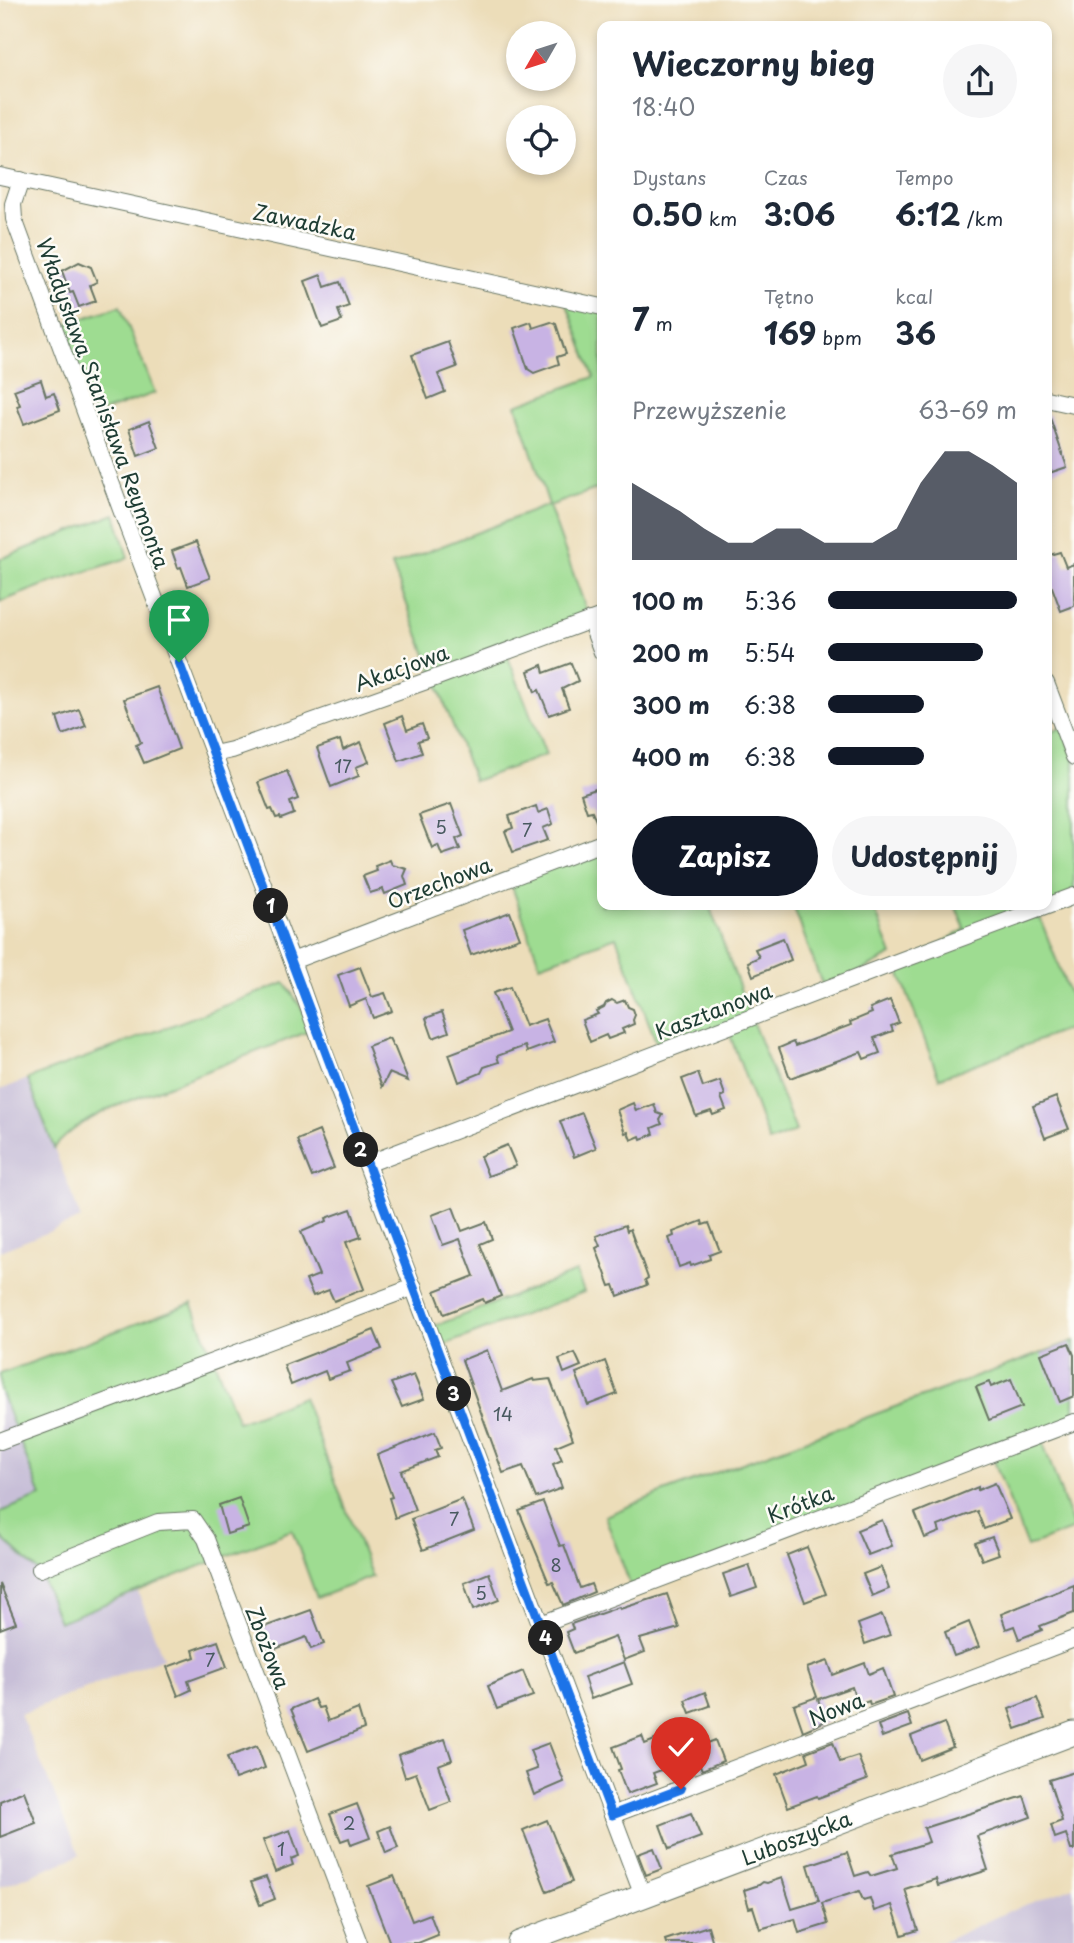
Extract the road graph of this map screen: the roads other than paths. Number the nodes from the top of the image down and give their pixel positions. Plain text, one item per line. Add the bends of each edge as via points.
1 (0, 176) edge
2 (21, 180) junction
3 (597, 306) edge
4 (1052, 400) edge
5 (1074, 405) edge
6 (596, 618) edge
7 (1052, 699) edge
8 (214, 754) junction
9 (1074, 757) edge
10 (597, 845) edge
11 (1074, 896) edge
12 (1052, 904) edge
13 (1036, 910) edge
14 (292, 961) junction
15 (367, 1164) junction
16 (414, 1287) junction
17 (1074, 1422) edge
18 (0, 1441) edge
19 (40, 1569) dead end
20 (541, 1624) junction
21 (1074, 1639) edge
22 (1074, 1733) edge
23 (612, 1815) junction
24 (643, 1896) junction
25 (359, 1943) edge
26 (519, 1943) edge

1 - 2 street, Zawadzka
2 - 3 street, Zawadzka
2 - 8 street, Władysława Stanisława Reymonta via 13,204 14,219
4 - 5 street
6 - 8 street, Akacjowa
7 - 9 street
8 - 14 street, Władysława Stanisława Reymonta
10 - 14 street, Orzechowa
11 - 12 street, Kasztanowa
13 - 15 street, Kasztanowa
14 - 15 street, Władysława Stanisława Reymonta
15 - 16 street, Władysława Stanisława Reymonta
16 - 18 street
16 - 20 street, Władysława Stanisława Reymonta
17 - 20 street, Krótka
19 - 25 street, Zbożowa via 158,1522 193,1520 206,1539
20 - 23 street, Władysława Stanisława Reymonta
21 - 23 street, Nowa
22 - 24 street, Luboszycka
23 - 24 street, Władysława Stanisława Reymonta
24 - 26 street, Luboszycka

